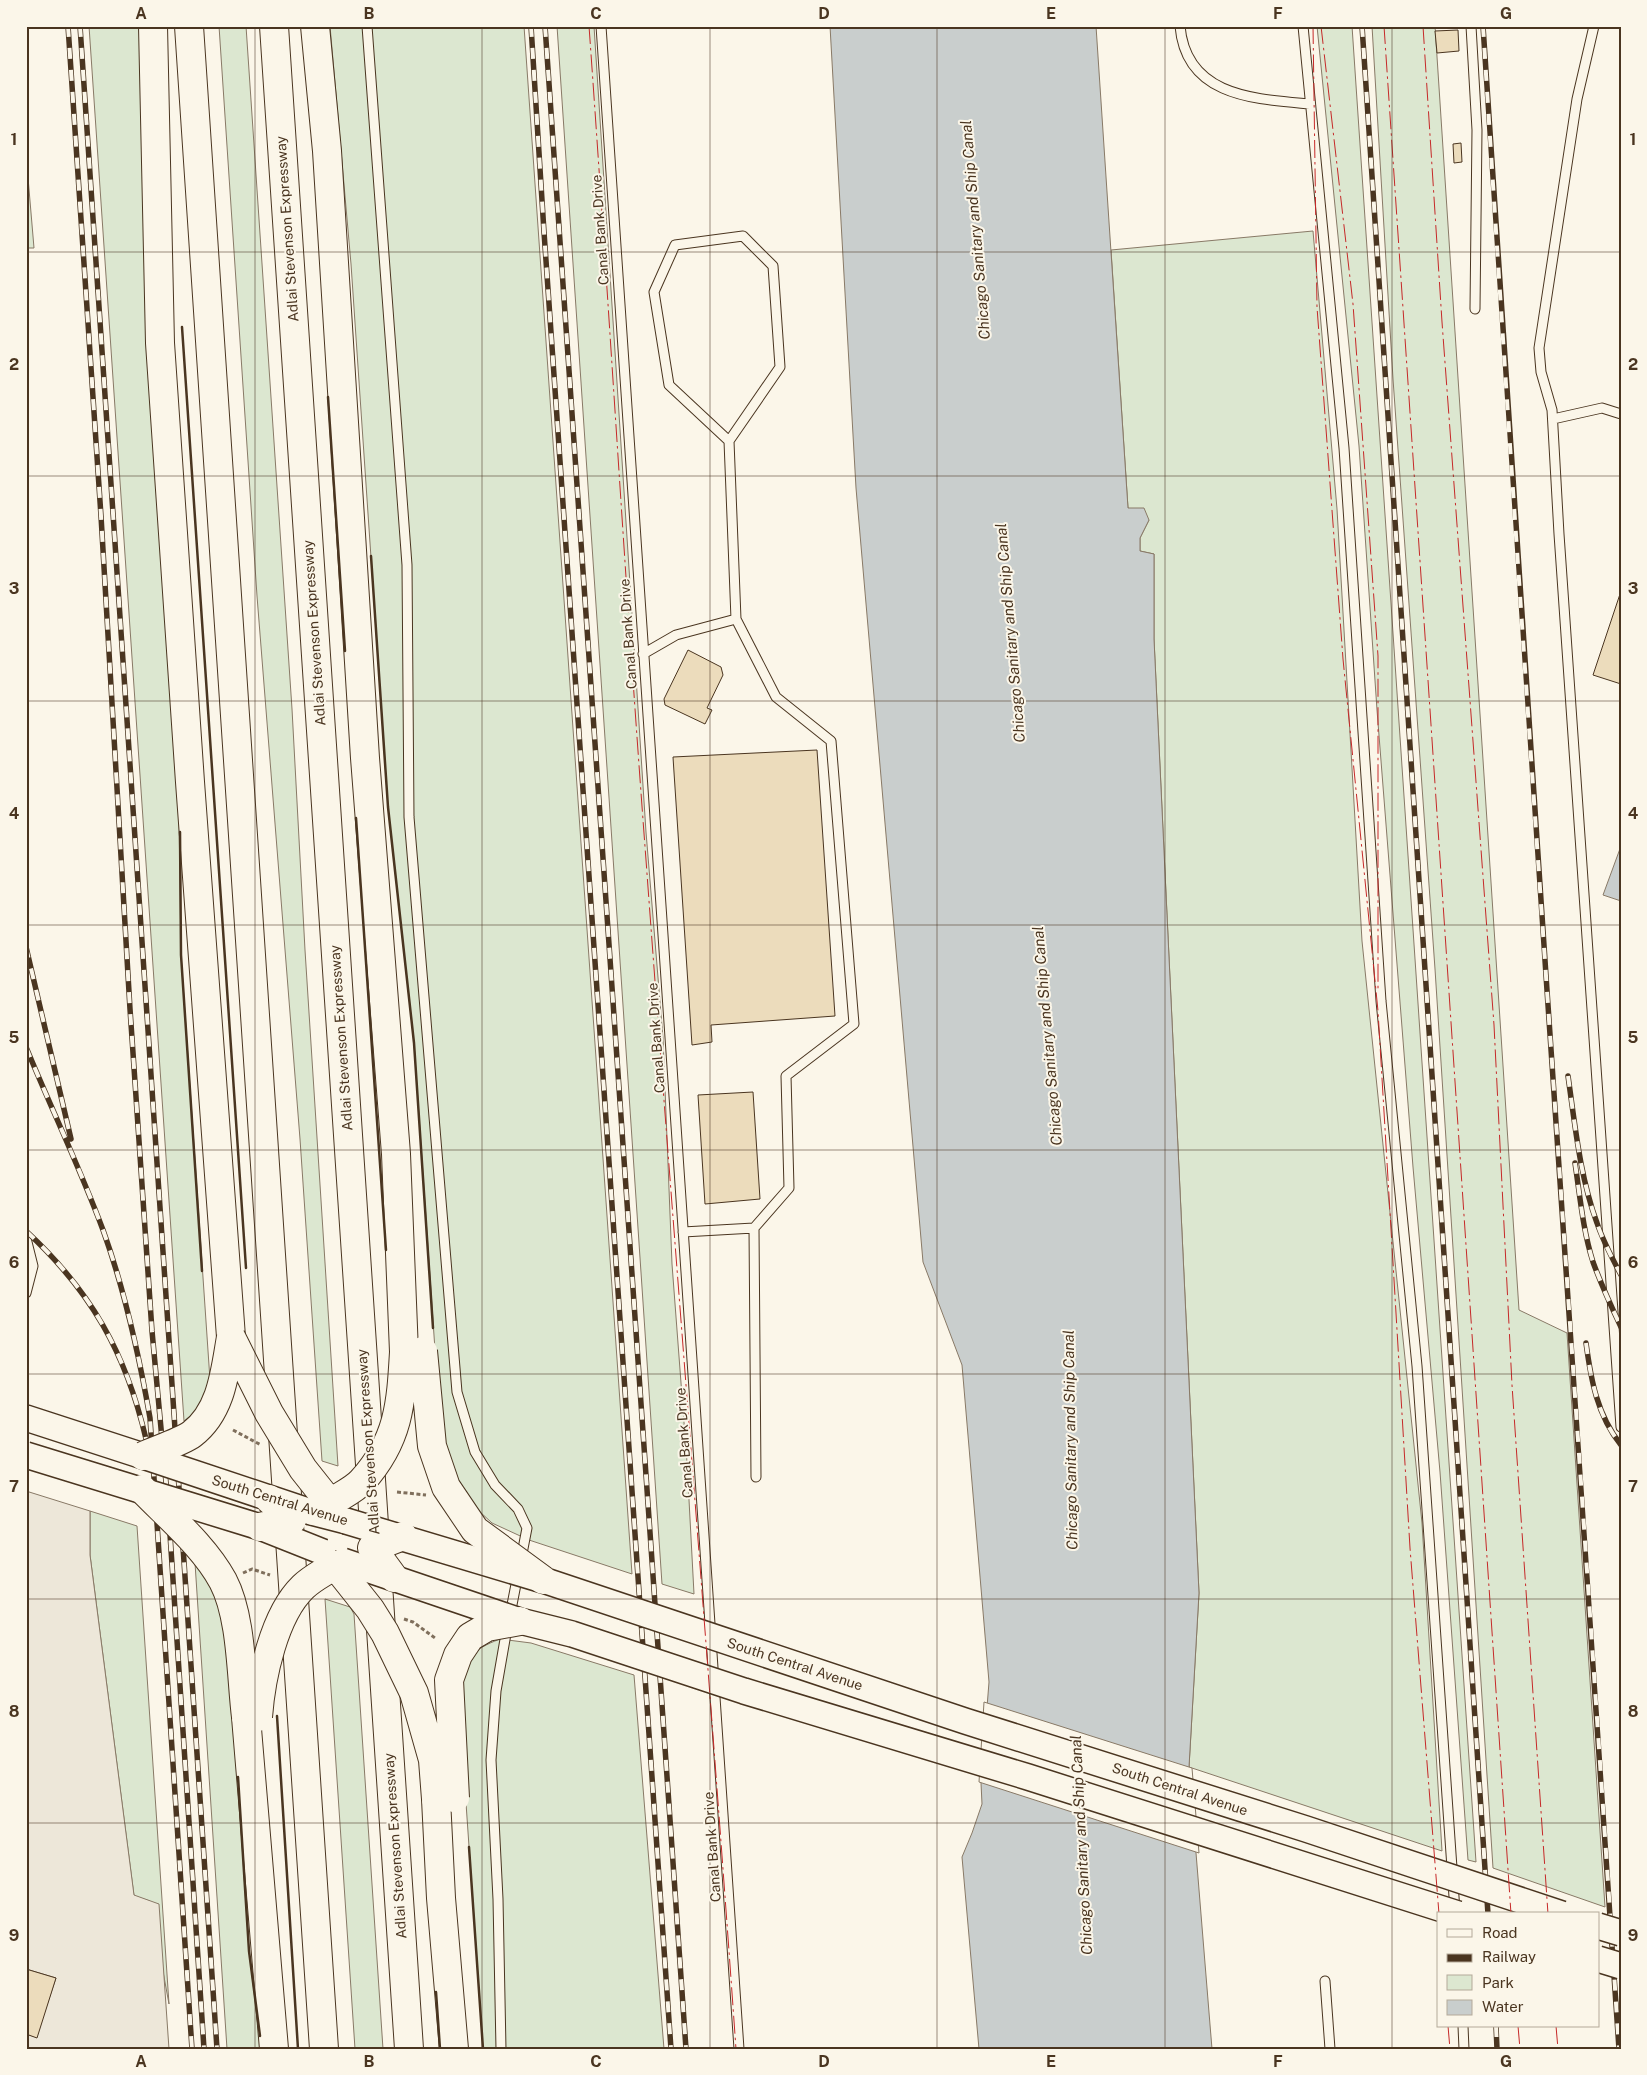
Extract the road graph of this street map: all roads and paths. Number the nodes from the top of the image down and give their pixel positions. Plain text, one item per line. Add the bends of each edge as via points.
1 (154, 26) edge
2 (189, 26) edge
3 (274, 26) edge
4 (314, 26) edge
5 (368, 26) edge
6 (601, 26) edge
7 (1180, 26) edge
8 (1303, 26) edge
9 (1471, 26) edge
10 (1594, 26) edge
11 (1310, 104) junction
12 (1475, 309) dead end
13 (1621, 414) edge
14 (1553, 419) junction
15 (729, 441) junction
16 (736, 619) junction
17 (643, 654) junction
18 (754, 1228) junction
19 (683, 1232) junction
20 (26, 1238) edge
21 (26, 1293) edge
22 (231, 1337) junction
23 (413, 1352) junction
24 (26, 1418) edge
25 (1621, 1427) edge
26 (233, 1430) dead end
27 (266, 1448) dead end
28 (26, 1455) edge
29 (143, 1456) junction
30 (756, 1477) dead end
31 (142, 1489) junction
32 (397, 1492) dead end
33 (429, 1495) dead end
34 (269, 1499) joint
35 (320, 1514) junction
36 (260, 1527) junction
37 (403, 1536) junction
38 (372, 1548) junction
39 (334, 1559) junction
40 (240, 1574) dead end
41 (272, 1576) dead end
42 (394, 1578) junction
43 (543, 1580) junction
44 (400, 1618) dead end
45 (520, 1621) junction
46 (435, 1638) dead end
47 (252, 1717) junction
48 (445, 1799) junction
49 (1450, 1912) edge
50 (1456, 1912) edge
51 (1556, 1912) edge
52 (1600, 1927) edge
53 (1621, 1933) edge
54 (1600, 1959) edge
55 (1621, 1966) edge
56 (1326, 1981) dead end
57 (1462, 2028) edge
58 (274, 2049) edge
59 (324, 2049) edge
60 (409, 2049) edge
61 (454, 2049) edge
62 (501, 2049) edge
63 (739, 2049) edge
64 (1330, 2049) edge
65 (1464, 2049) edge

1 - 22 highway via 160,343
2 - 59 highway
3 - 60 highway, Adlai Stevenson Expressway
4 - 23 highway via 327,151 366,758
5 - 62 lane via 407,565 409,817 457,1392 475,1452 495,1484 518,1509 527,1528 496,1691 491,1760
6 - 17 lane, Canal Bank Drive
7 - 11 lane via 1187,57 1198,73 1213,84 1241,95
8 - 11 lane
9 - 12 lane via 1477,130
10 - 14 lane via 1576,98 1539,348 1541,372
11 - 50 lane via 1344,448 1381,1001 1417,1366
13 - 14 lane via 1602,408
14 - 25 lane
15 - 15 lane via 669,385 654,292 675,245 743,236 773,266 780,367
15 - 16 lane
16 - 17 lane via 676,635
16 - 18 lane via 776,697 831,741 854,1024 786,1076 789,1188
17 - 19 lane, Canal Bank Drive
18 - 19 lane
18 - 30 lane
19 - 63 lane, Canal Bank Drive
20 - 21 lane via 32,1266
22 - 29 highway, bridge via 218,1401 208,1418 191,1435
22 - 35 highway, bridge via 269,1413 303,1470
23 - 35 highway, bridge via 390,1443 361,1482
23 - 43 highway, bridge via 432,1446 446,1487 475,1530
24 - 29 main road, South Central Avenue
26 - 27 path
28 - 31 main road, bridge
29 - 34 main road, South Central Avenue, bridge
31 - 36 main road, bridge
31 - 47 highway, bridge via 199,1547 223,1582 235,1616
32 - 33 path
34 - 35 highway, bridge
35 - 36 highway, bridge
35 - 37 main road, South Central Avenue, bridge
35 - 38 highway
35 - 39 highway, bridge
36 - 39 main road, bridge
37 - 38 highway, bridge
37 - 43 main road, South Central Avenue, bridge
38 - 39 highway
38 - 42 highway, bridge
39 - 42 main road, bridge
39 - 47 highway, bridge via 303,1587 286,1611 268,1653
39 - 48 highway, bridge via 385,1633 414,1693
40 - 41 path via 252,1569
42 - 45 main road, bridge
43 - 51 main road, South Central Avenue, bridge via 946,1715
44 - 46 path via 413,1622
45 - 48 highway, bridge via 487,1627 470,1637 458,1655 449,1680
45 - 49 main road, bridge via 581,1637 1038,1780
47 - 58 highway via 257,1832
48 - 61 highway via 457,1894 451,1999
52 - 53 main road, bridge
54 - 55 main road, bridge
56 - 64 lane
57 - 65 lane

